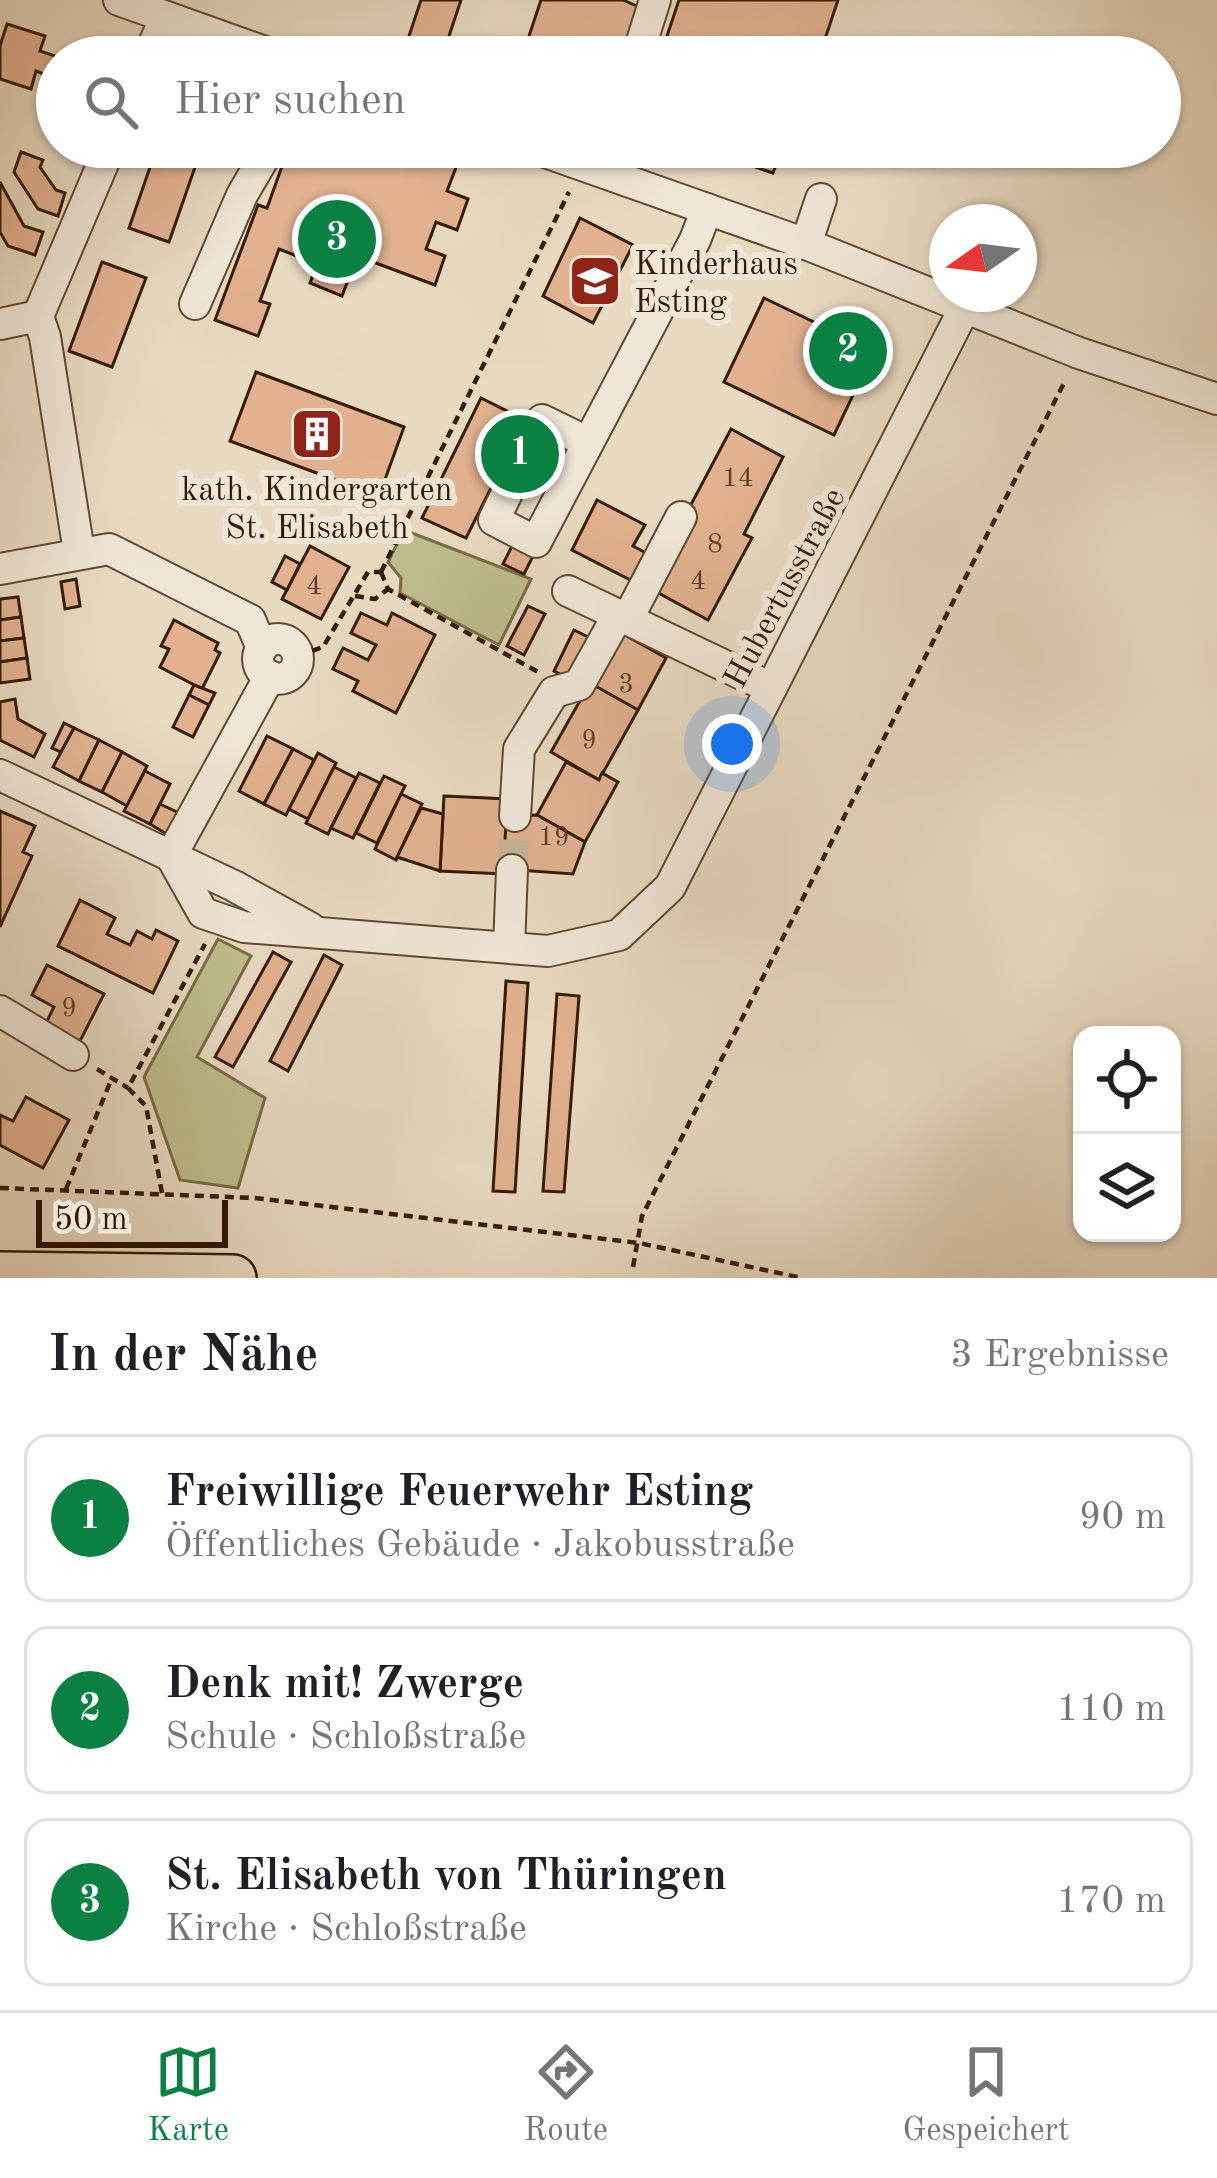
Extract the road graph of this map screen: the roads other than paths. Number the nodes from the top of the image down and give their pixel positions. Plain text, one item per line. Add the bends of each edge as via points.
1 (119, 0) edge
2 (655, 0) edge
3 (166, 17) junction
4 (157, 36) edge
5 (220, 36) edge
6 (644, 36) edge
7 (101, 168) edge
8 (258, 168) edge
9 (612, 168) edge
10 (821, 199) dead end
11 (706, 209) junction
12 (806, 244) junction
13 (929, 295) edge
14 (195, 304) dead end
15 (962, 312) edge
16 (972, 312) edge
17 (38, 316) junction
18 (0, 324) edge
19 (1217, 399) edge
20 (587, 442) dead end
21 (681, 517) dead end
22 (79, 552) junction
23 (0, 569) edge
24 (568, 591) dead end
25 (623, 616) junction
26 (298, 656) road end
27 (266, 662) junction
28 (771, 688) junction
29 (0, 775) edge
30 (515, 816) tunnel mouth
31 (171, 856) junction
32 (512, 870) tunnel mouth
33 (509, 947) junction
34 (0, 1011) edge
35 (73, 1055) road end
36 (0, 1275) edge
37 (233, 1278) edge

1 - 3 street
2 - 6 street
3 - 4 street
3 - 5 street
7 - 17 street
8 - 14 street
9 - 11 street
10 - 12 street
11 - 12 street
11 - 20 street
12 - 13 street
15 - 28 street, Hubertusstraße
16 - 19 street
17 - 18 street
17 - 22 street
21 - 25 street
22 - 23 street
22 - 27 street via 109,549 250,620
24 - 25 street
25 - 28 street
25 - 30 street via 579,685 554,692 519,749
26 - 27 street via 287,676
27 - 31 street
28 - 33 street, Hubertusstraße via 670,887 619,935 548,951
29 - 31 street, Hubertusstraße
31 - 33 street, Hubertusstraße via 320,934
32 - 33 street
34 - 35 street
36 - 37 highway

